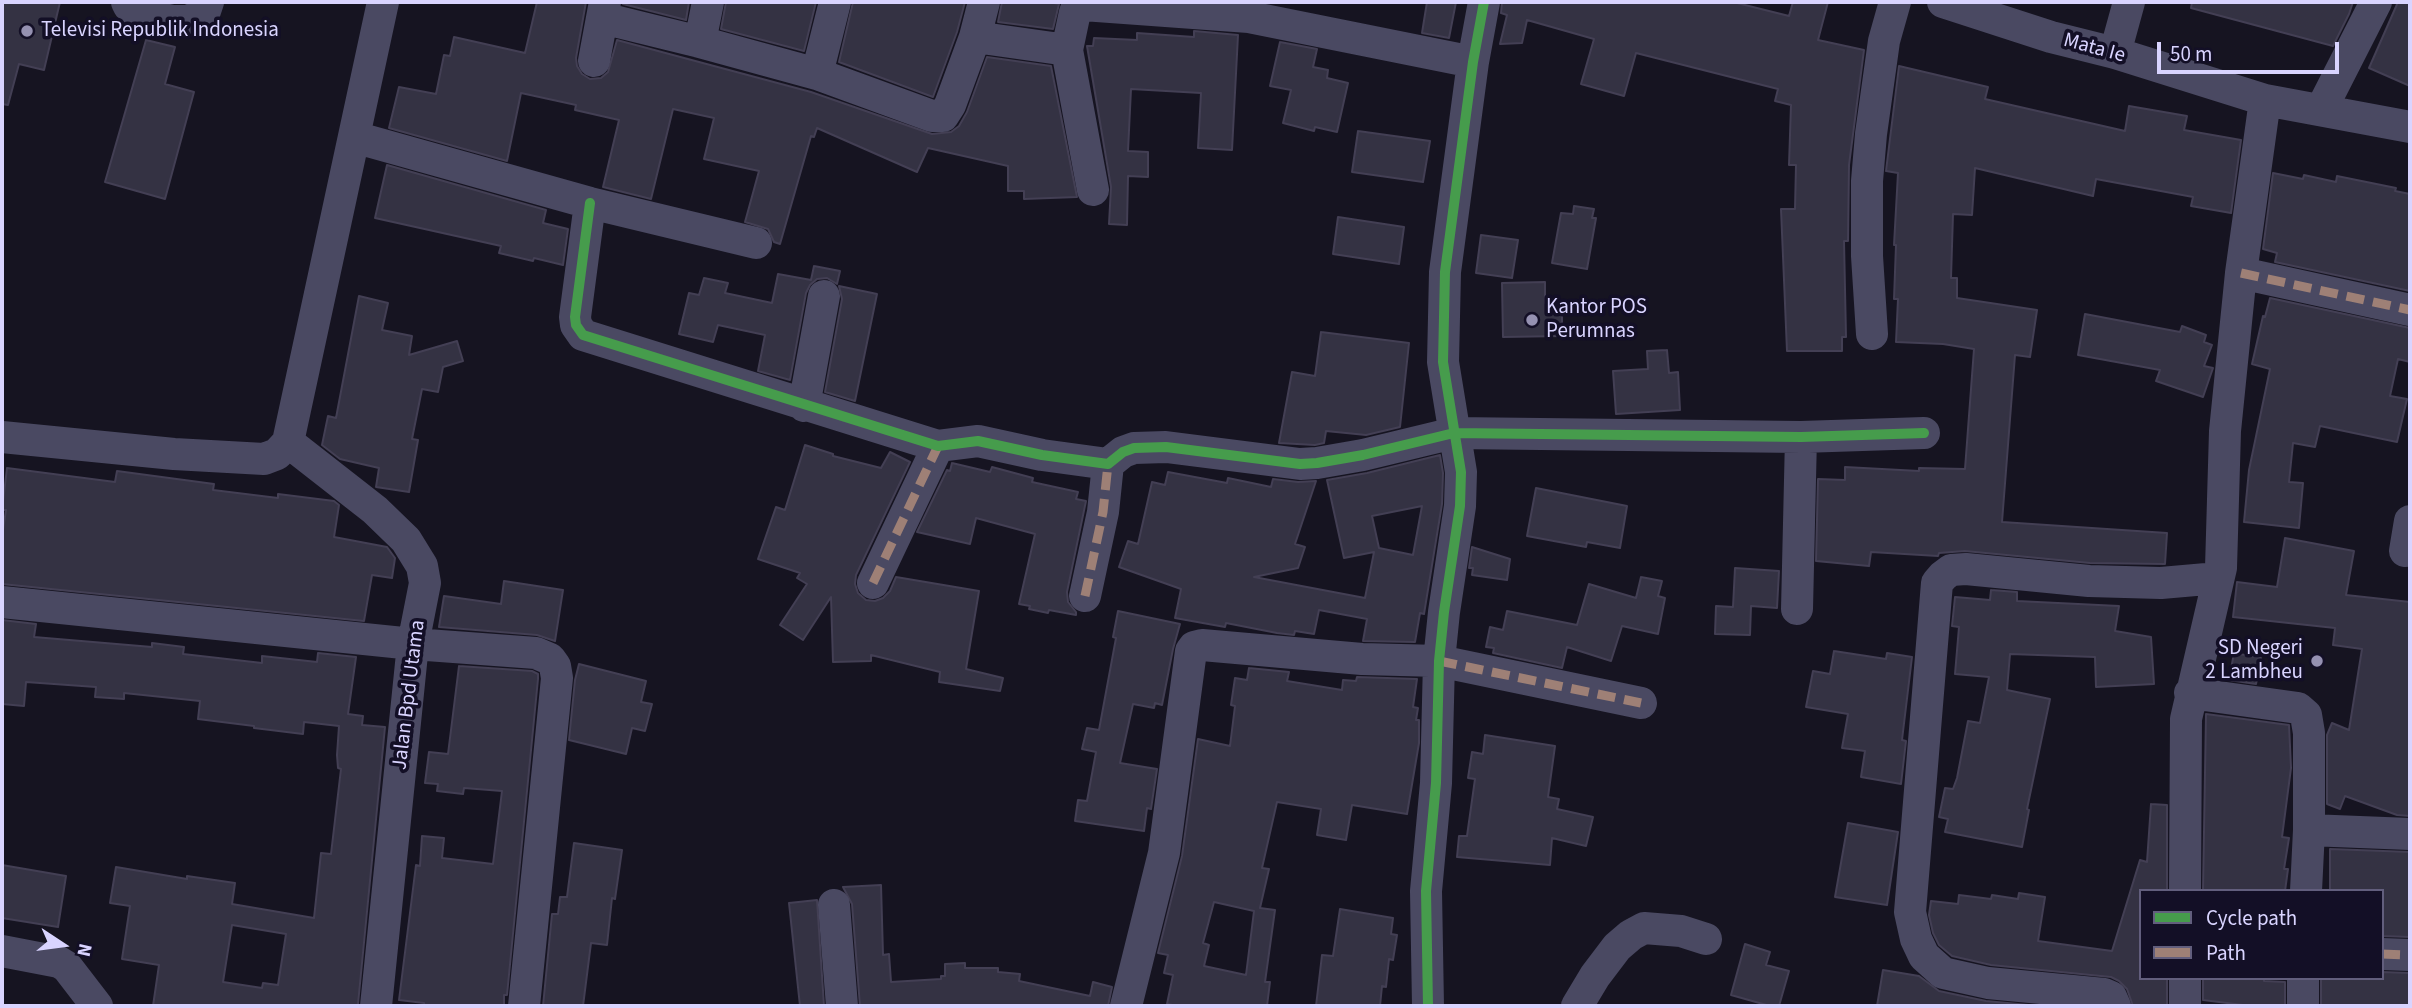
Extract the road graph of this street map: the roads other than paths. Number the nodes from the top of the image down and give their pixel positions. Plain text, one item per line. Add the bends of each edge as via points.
1 (127, 2) edge
2 (208, 2) edge
3 (383, 2) edge
4 (708, 2) edge
5 (835, 2) edge
6 (984, 2) edge
7 (1484, 2) edge
8 (1895, 2) edge
9 (1943, 2) edge
10 (2129, 2) edge
11 (2376, 2) edge
12 (604, 10) edge
13 (975, 37) junction
14 (701, 41) junction
15 (1067, 50) junction
16 (2115, 53) junction
17 (594, 61) dead end
18 (1473, 62) junction
19 (817, 74) junction
20 (2265, 100) junction
21 (2320, 110) junction
22 (2410, 127) edge
23 (354, 136) junction
24 (1093, 190) dead end
25 (590, 203) junction
26 (756, 243) dead end
27 (2241, 273) junction
28 (824, 296) dead end
29 (2410, 310) edge
30 (1872, 334) dead end
31 (804, 406) junction
32 (1454, 433) junction
33 (1924, 433) dead end
34 (2, 437) edge
35 (1801, 437) junction
36 (288, 442) junction
37 (938, 446) junction
38 (1108, 464) junction
39 (2218, 578) junction
40 (873, 583) dead end
41 (1085, 596) dead end
42 (2, 602) edge
43 (1797, 609) dead end
44 (413, 644) junction
45 (1439, 661) junction
46 (2190, 693) junction
47 (1641, 703) dead end
48 (2309, 830) junction
49 (2410, 834) edge
50 (2185, 889) edge
51 (2306, 889) edge
52 (834, 905) dead end
53 (1706, 939) dead end
54 (2, 951) edge
55 (2384, 954) edge
56 (2410, 955) edge
57 (2185, 980) edge
58 (2303, 980) edge
59 (97, 1006) edge
60 (376, 1006) edge
61 (524, 1006) edge
62 (842, 1006) edge
63 (1126, 1006) edge
64 (1428, 1006) edge
65 (1577, 1006) edge
66 (2115, 1006) edge
67 (2185, 1006) edge
68 (2303, 1006) edge

1 - 2 street via 138,13 173,21 204,14
3 - 23 street
4 - 14 street
5 - 19 street
6 - 13 street
7 - 18 street
8 - 30 street via 1884,41 1867,181
9 - 16 street, Mata Ie
10 - 16 street
11 - 21 street
12 - 14 street
12 - 17 street
13 - 15 street
13 - 19 street via 943,116
14 - 19 street
15 - 18 street via 1074,12 1090,4 1249,16
15 - 24 street
16 - 20 street, Mata Ie
18 - 32 street via 1445,272 1443,362
20 - 21 street, Mata Ie
20 - 27 street
21 - 22 street, Mata Ie
23 - 25 street
23 - 36 street
25 - 26 street
25 - 31 street via 575,317 583,335
27 - 29 street
27 - 39 street via 2225,431
28 - 31 street
31 - 37 street
32 - 35 street
32 - 38 street via 1317,463 1151,447 1123,452
32 - 45 street via 1461,472 1460,506
33 - 35 street
34 - 36 street via 264,459
35 - 43 street
36 - 44 street, Jalan Bpd Utama via 375,510 415,553 425,583
37 - 38 street via 978,441
37 - 40 street
38 - 41 street
39 - 46 street
39 - 66 street via 2113,582 1966,569 1951,570 1937,583 1910,912 1916,939 1924,956 1943,973 1988,983 2104,994
42 - 44 street
44 - 60 street, Jalan Bpd Utama
44 - 61 street via 543,654 555,666
45 - 47 street
45 - 63 street via 1202,645 1193,649 1164,853
45 - 64 street via 1436,783 1426,891
46 - 48 street via 2298,708 2306,715
46 - 50 street
48 - 49 street
48 - 51 street
52 - 62 street
53 - 65 street via 1681,931 1644,928 1631,934 1595,976
54 - 59 street via 59,962
55 - 56 street
57 - 67 street
58 - 68 street

